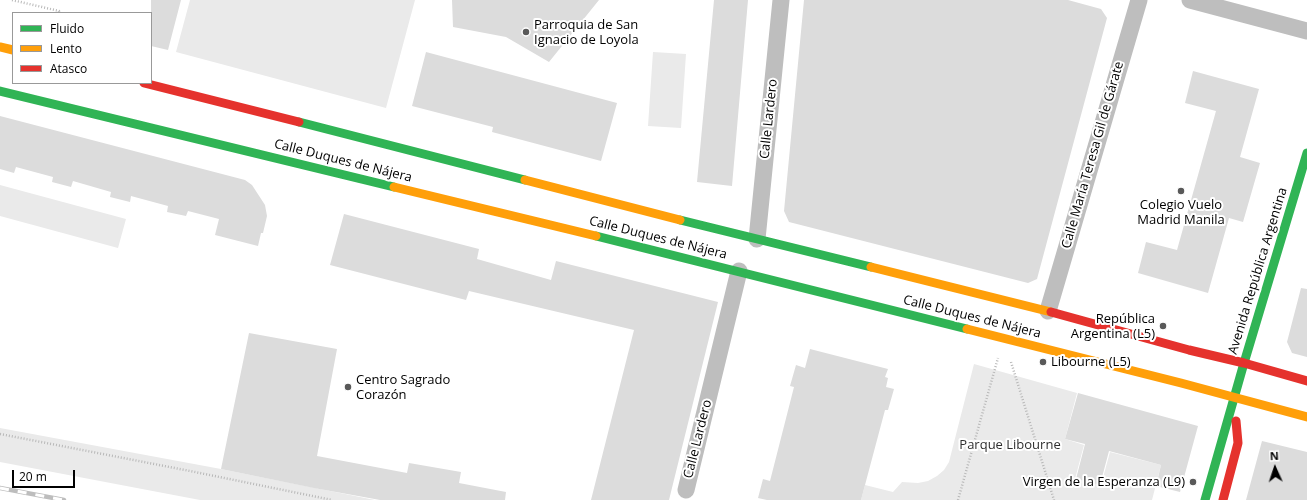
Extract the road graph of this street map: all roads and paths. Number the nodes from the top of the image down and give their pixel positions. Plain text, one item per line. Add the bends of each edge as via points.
1 (12, 0) edge
2 (781, 0) edge
3 (1138, 0) edge
4 (1190, 0) edge
5 (59, 12) edge
6 (1307, 31) edge
7 (0, 47) edge
8 (12, 50) edge
9 (148, 84) edge
10 (0, 91) edge
11 (1307, 153) edge
12 (757, 239) junction
13 (739, 271) junction
14 (1048, 311) junction
15 (1004, 338) junction
16 (1244, 363) junction
17 (1307, 381) edge
18 (1235, 398) junction
19 (1307, 417) edge
20 (0, 434) edge
21 (686, 490) dead end
22 (332, 500) edge
23 (958, 500) edge
24 (1054, 500) edge
25 (1206, 500) edge
26 (1223, 500) edge

1 - 5 path
2 - 12 street, Calle Lardero
3 - 14 street, Calle María Teresa Gil de Gárate
4 - 6 street
7 - 8 main road
9 - 12 main road, Calle Duques de Nájera
10 - 13 main road, Calle Duques de Nájera
11 - 16 main road, Avenida República Argentina
12 - 14 main road, Calle Duques de Nájera
13 - 15 main road, Calle Duques de Nájera
13 - 21 street, Calle Lardero
14 - 16 main road, Calle Duques de Nájera
15 - 18 main road, Calle Duques de Nájera
15 - 23 path
15 - 24 path
16 - 17 main road, Calle Duques de Nájera
16 - 18 main road, Avenida República Argentina
18 - 19 main road, Calle Duques de Nájera
18 - 25 main road, Avenida República Argentina
18 - 26 main road, Avenida República Argentina via 1238,443
20 - 22 path

